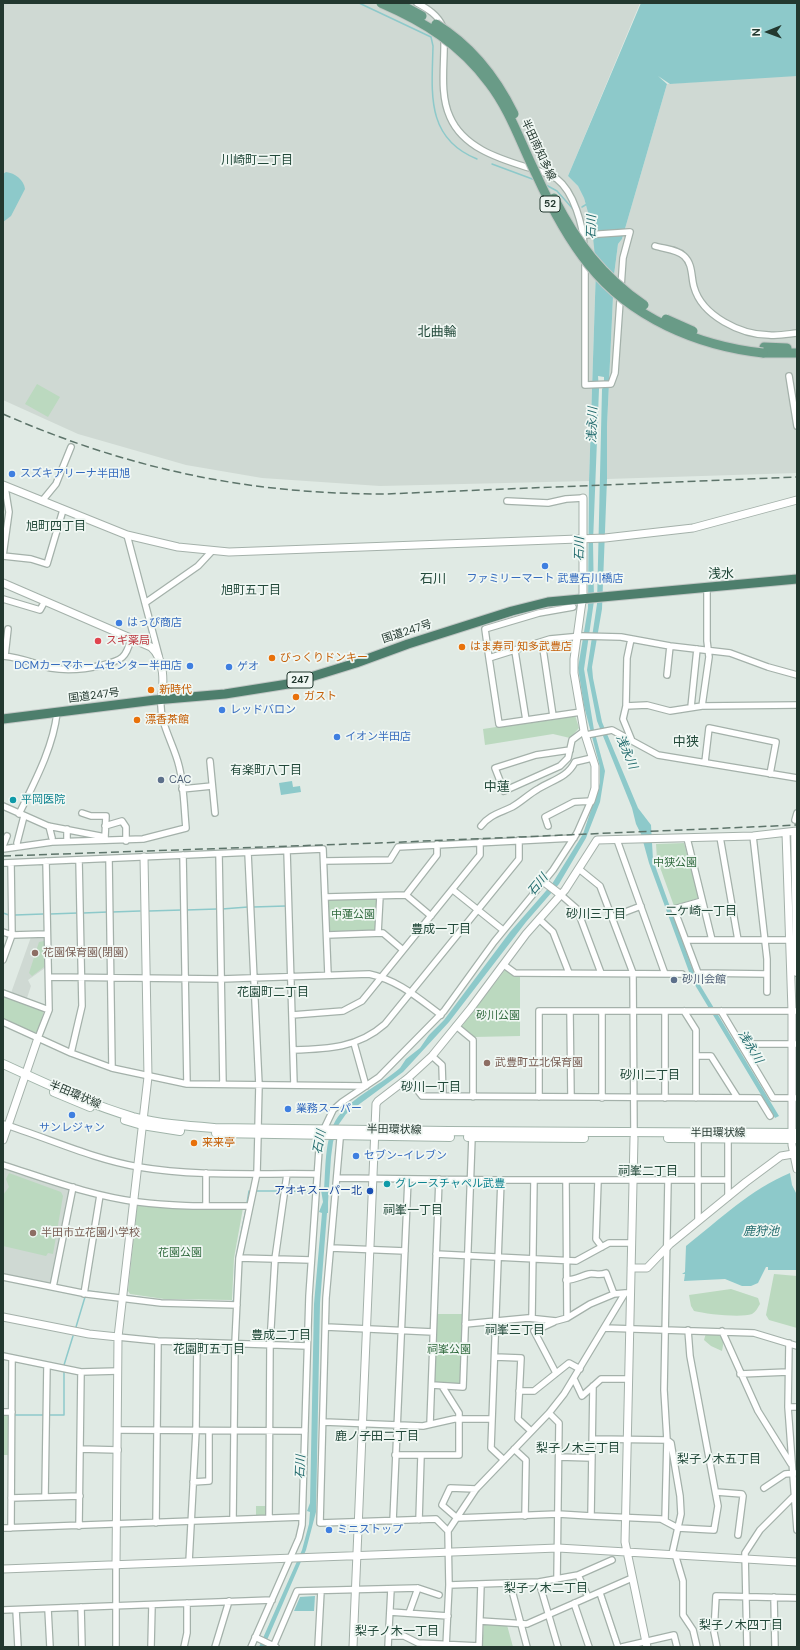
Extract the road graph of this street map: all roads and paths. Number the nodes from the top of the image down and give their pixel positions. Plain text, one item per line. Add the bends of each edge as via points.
1 (381, 3) edge
2 (398, 3) edge
3 (417, 3) edge
4 (585, 235) dead end
5 (655, 246) dead end
6 (797, 333) edge
7 (797, 347) edge
8 (763, 350) junction
9 (797, 353) edge
10 (788, 376) dead end
11 (797, 426) edge
12 (71, 447) dead end
13 (4, 486) edge
14 (583, 498) joint
15 (797, 500) edge
16 (42, 501) junction
17 (508, 501) dead end
18 (63, 510) junction
19 (127, 535) junction
20 (584, 539) junction
21 (212, 551) junction
22 (3, 556) edge
23 (797, 579) edge
24 (3, 583) edge
25 (707, 587) junction
26 (585, 598) junction
27 (3, 599) edge
28 (45, 601) junction
29 (145, 603) junction
30 (573, 607) dead end
31 (8, 629) dead end
32 (580, 637) junction
33 (131, 638) junction
34 (631, 639) junction
35 (542, 642) junction
36 (670, 646) junction
37 (697, 649) junction
38 (709, 650) junction
39 (515, 651) junction
40 (4, 656) edge
41 (160, 658) junction
42 (489, 658) junction
43 (667, 675) dead end
44 (797, 675) edge
45 (161, 700) junction
46 (797, 705) edge
47 (626, 706) junction
48 (702, 706) junction
49 (691, 707) junction
50 (581, 712) junction
51 (57, 713) junction
52 (553, 716) junction
53 (3, 720) edge
54 (526, 720) junction
55 (586, 734) junction
56 (632, 741) junction
57 (570, 750) junction
58 (592, 758) junction
59 (210, 761) dead end
60 (704, 762) junction
61 (770, 774) junction
62 (797, 778) edge
63 (212, 786) junction
64 (182, 789) junction
65 (591, 801) junction
66 (3, 806) edge
67 (82, 813) dead end
68 (216, 813) dead end
69 (797, 813) edge
70 (22, 815) junction
71 (795, 820) dead end
72 (49, 826) junction
73 (105, 826) junction
74 (481, 826) dead end
75 (548, 826) dead end
76 (66, 829) junction
77 (786, 833) junction
78 (795, 834) edge
79 (7, 836) dead end
80 (753, 836) junction
81 (720, 837) junction
82 (52, 838) dead end
83 (574, 838) junction
84 (687, 838) junction
85 (519, 840) junction
86 (617, 840) junction
87 (67, 841) junction
88 (126, 841) junction
89 (480, 842) junction
90 (17, 843) dead end
91 (437, 844) junction
92 (3, 847) edge
93 (287, 851) junction
94 (248, 853) junction
95 (219, 854) junction
96 (183, 856) junction
97 (144, 857) junction
98 (109, 859) junction
99 (79, 860) junction
100 (46, 861) junction
101 (325, 861) junction
102 (3, 863) edge
103 (11, 863) junction
104 (579, 869) junction
105 (795, 871) edge
106 (544, 882) junction
107 (453, 890) junction
108 (559, 894) junction
109 (406, 895) junction
110 (380, 896) junction
111 (326, 897) junction
112 (702, 901) junction
113 (641, 906) junction
114 (478, 910) junction
115 (431, 916) junction
116 (612, 917) junction
117 (539, 919) junction
118 (503, 930) junction
119 (3, 932) edge
120 (378, 933) junction
121 (47, 934) junction
122 (12, 935) junction
123 (327, 935) junction
124 (686, 940) junction
125 (712, 940) junction
126 (738, 940) junction
127 (763, 940) junction
128 (789, 940) junction
129 (403, 950) junction
130 (3, 960) edge
131 (504, 965) junction
132 (569, 973) junction
133 (601, 973) junction
134 (794, 973) edge
135 (633, 974) junction
136 (665, 974) junction
137 (682, 974) dead end
138 (767, 974) junction
139 (328, 975) junction
140 (291, 976) junction
141 (49, 977) junction
142 (82, 977) junction
143 (382, 977) junction
144 (111, 978) junction
145 (146, 978) junction
146 (185, 978) junction
147 (254, 978) junction
148 (221, 979) junction
149 (3, 992) edge
150 (767, 992) dead end
151 (411, 993) junction
152 (49, 1010) junction
153 (570, 1010) junction
154 (721, 1010) junction
155 (602, 1011) junction
156 (634, 1011) junction
157 (665, 1011) junction
158 (684, 1011) junction
159 (794, 1011) edge
160 (292, 1015) junction
161 (441, 1015) junction
162 (3, 1022) edge
163 (456, 1026) junction
164 (38, 1038) junction
165 (354, 1043) junction
166 (741, 1044) junction
167 (794, 1044) edge
168 (293, 1050) junction
169 (71, 1053) junction
170 (432, 1056) junction
171 (696, 1056) junction
172 (3, 1064) edge
173 (112, 1068) junction
174 (3, 1070) edge
175 (24, 1076) junction
176 (148, 1077) junction
177 (408, 1078) junction
178 (187, 1084) junction
179 (223, 1084) junction
180 (258, 1085) junction
181 (294, 1085) junction
182 (366, 1086) junction
183 (443, 1096) junction
184 (473, 1097) junction
185 (539, 1097) junction
186 (571, 1097) junction
187 (737, 1097) junction
188 (602, 1098) junction
189 (634, 1098) junction
190 (665, 1098) junction
191 (696, 1098) junction
192 (759, 1098) junction
193 (773, 1098) junction
194 (795, 1098) edge
195 (795, 1114) edge
196 (770, 1116) dead end
197 (143, 1122) junction
198 (5, 1125) edge
199 (258, 1131) junction
200 (323, 1132) junction
201 (376, 1133) junction
202 (341, 1134) junction
203 (634, 1136) junction
204 (795, 1136) edge
205 (472, 1137) junction
206 (728, 1138) junction
207 (698, 1139) junction
208 (3, 1140) edge
209 (793, 1154) junction
210 (3, 1165) edge
211 (137, 1167) junction
212 (797, 1169) edge
213 (206, 1172) junction
214 (257, 1173) junction
215 (287, 1174) junction
216 (317, 1174) junction
217 (337, 1178) junction
218 (374, 1178) junction
219 (408, 1179) junction
220 (439, 1179) junction
221 (471, 1180) junction
222 (502, 1180) junction
223 (534, 1180) junction
224 (728, 1180) junction
225 (566, 1181) junction
226 (598, 1181) junction
227 (633, 1181) junction
228 (668, 1181) junction
229 (698, 1181) junction
230 (73, 1187) junction
231 (100, 1195) junction
232 (728, 1197) junction
233 (134, 1201) junction
234 (206, 1206) junction
235 (250, 1206) junction
236 (698, 1221) junction
237 (631, 1243) junction
238 (602, 1247) junction
239 (668, 1247) junction
240 (331, 1248) junction
241 (371, 1249) junction
242 (405, 1251) junction
243 (436, 1254) junction
244 (468, 1256) junction
245 (499, 1257) junction
246 (239, 1258) junction
247 (275, 1259) junction
248 (534, 1259) junction
249 (311, 1260) junction
250 (565, 1260) junction
251 (631, 1268) junction
252 (3, 1277) edge
253 (566, 1280) junction
254 (54, 1287) junction
255 (627, 1293) junction
256 (84, 1294) junction
257 (614, 1294) junction
258 (123, 1298) junction
259 (237, 1305) junction
260 (3, 1317) edge
261 (532, 1318) junction
262 (567, 1318) junction
263 (496, 1320) junction
264 (556, 1321) junction
265 (465, 1324) junction
266 (326, 1327) junction
267 (604, 1328) junction
268 (629, 1328) junction
269 (368, 1329) junction
270 (666, 1329) junction
271 (401, 1330) junction
272 (688, 1330) junction
273 (433, 1332) junction
274 (722, 1332) junction
275 (118, 1337) junction
276 (158, 1341) junction
277 (197, 1342) junction
278 (235, 1343) junction
279 (789, 1343) junction
280 (270, 1344) junction
281 (307, 1346) junction
282 (797, 1346) edge
283 (3, 1356) edge
284 (495, 1357) junction
285 (12, 1358) junction
286 (47, 1365) junction
287 (580, 1369) junction
288 (118, 1371) junction
289 (80, 1372) junction
290 (788, 1372) junction
291 (556, 1373) junction
292 (740, 1374) junction
293 (574, 1379) junction
294 (628, 1379) junction
295 (432, 1385) junction
296 (442, 1386) junction
297 (593, 1386) junction
298 (519, 1391) junction
299 (788, 1407) junction
300 (797, 1407) edge
301 (3, 1412) edge
302 (12, 1412) junction
303 (549, 1413) junction
304 (460, 1419) junction
305 (492, 1419) junction
306 (324, 1422) junction
307 (363, 1423) junction
308 (430, 1424) junction
309 (397, 1425) junction
310 (118, 1430) junction
311 (157, 1430) junction
312 (234, 1430) junction
313 (196, 1431) junction
314 (209, 1431) junction
315 (269, 1431) junction
316 (305, 1431) junction
317 (531, 1431) junction
318 (592, 1438) junction
319 (627, 1439) junction
320 (667, 1440) junction
321 (514, 1449) junction
322 (80, 1450) junction
323 (118, 1450) junction
324 (395, 1455) junction
325 (421, 1456) junction
326 (559, 1457) junction
327 (592, 1458) junction
328 (504, 1460) junction
329 (792, 1465) junction
330 (795, 1473) edge
331 (193, 1482) junction
332 (764, 1488) dead end
333 (476, 1489) junction
334 (716, 1492) junction
335 (80, 1496) junction
336 (46, 1497) junction
337 (794, 1497) junction
338 (11, 1498) junction
339 (558, 1514) junction
340 (525, 1516) junction
341 (591, 1516) junction
342 (302, 1517) junction
343 (269, 1518) junction
344 (457, 1518) junction
345 (626, 1518) junction
346 (233, 1519) junction
347 (419, 1520) junction
348 (665, 1520) junction
349 (191, 1521) junction
350 (393, 1521) junction
351 (359, 1522) junction
352 (156, 1523) junction
353 (116, 1524) junction
354 (79, 1526) junction
355 (3, 1528) edge
356 (11, 1528) junction
357 (678, 1528) junction
358 (797, 1530) edge
359 (448, 1531) junction
360 (738, 1535) dead end
361 (558, 1548) junction
362 (626, 1551) junction
363 (449, 1552) junction
364 (674, 1554) junction
365 (357, 1556) junction
366 (289, 1558) junction
367 (745, 1559) junction
368 (612, 1560) dead end
369 (189, 1562) junction
370 (797, 1562) edge
371 (116, 1564) junction
372 (3, 1569) edge
373 (578, 1575) junction
374 (632, 1578) junction
375 (557, 1579) junction
376 (540, 1582) junction
377 (510, 1583) junction
378 (481, 1584) junction
379 (449, 1585) junction
380 (418, 1588) junction
381 (356, 1589) junction
382 (391, 1589) junction
383 (321, 1591) junction
384 (600, 1592) junction
385 (439, 1595) dead end
386 (746, 1596) junction
387 (588, 1597) junction
388 (774, 1597) junction
389 (797, 1598) edge
390 (272, 1600) junction
391 (229, 1601) junction
392 (187, 1603) junction
393 (574, 1603) junction
394 (152, 1605) junction
395 (116, 1606) junction
396 (80, 1607) junction
397 (48, 1609) junction
398 (3, 1610) edge
399 (16, 1610) junction
400 (390, 1612) junction
401 (409, 1613) junction
402 (549, 1614) junction
403 (448, 1616) junction
404 (480, 1621) junction
405 (521, 1624) junction
406 (389, 1636) junction
407 (255, 1637) junction
408 (646, 1644) edge
409 (418, 1645) edge
410 (274, 1646) edge
411 (446, 1646) edge
412 (479, 1646) edge
413 (18, 1647) edge
414 (50, 1647) edge
415 (82, 1647) edge
416 (116, 1647) edge
417 (151, 1647) edge
418 (184, 1647) edge
419 (215, 1647) edge
420 (251, 1647) edge
421 (318, 1647) edge
422 (353, 1647) edge
423 (388, 1647) edge
424 (527, 1647) edge
425 (558, 1647) edge
426 (589, 1647) edge
427 (618, 1647) edge
428 (622, 1647) edge
429 (677, 1647) edge
430 (697, 1647) edge
431 (717, 1647) edge
432 (747, 1647) edge
433 (775, 1647) edge

1 - 8 main road, 半田南知多線 / 52, bridge via 416,18 438,32 469,58 490,84 510,118 556,216 590,267 608,285 622,297 677,332 739,351
2 - 8 main road, 半田南知多線 / 52, bridge via 447,31 487,68 505,95 568,225 592,260 611,280 660,316 690,331
3 - 4 street via 440,19 443,27 445,98 449,115 457,130 473,145 504,160 545,173 558,180 574,204 582,224 585,258 585,384 611,384 615,373 623,258 629,232
5 - 6 street via 678,252 688,260 700,302 719,320 761,335
7 - 8 main road, 半田南知多線 / 52
8 - 9 main road, 半田南知多線 / 52
10 - 11 street
12 - 16 street via 56,484
13 - 16 street
13 - 22 street via 9,512
14 - 17 street via 548,502
14 - 20 street
15 - 20 street via 693,528
16 - 18 street
18 - 19 street
18 - 22 street via 47,564 31,559
19 - 21 street via 170,546
19 - 29 street
20 - 21 street via 306,550
20 - 26 street
21 - 29 street via 198,566
23 - 25 highway, 国道247号 / 247
24 - 28 street
25 - 26 highway, 国道247号 / 247
25 - 38 street
26 - 32 street
26 - 45 highway, 国道247号 / 247 via 548,602 512,611 288,684 225,694
27 - 28 street via 40,610
28 - 33 street
29 - 41 street
30 - 42 street via 539,613 485,629
31 - 40 street
32 - 34 street
32 - 35 street
32 - 50 street via 574,673
33 - 40 street via 128,653 123,658 90,668 68,670
33 - 41 street via 151,647
34 - 36 street
34 - 47 street via 626,672
35 - 39 street
35 - 52 street
36 - 37 street
36 - 43 street
37 - 38 street
37 - 49 street
38 - 44 street via 730,653
38 - 48 street
39 - 42 street
39 - 54 street
41 - 45 street
42 - 54 street via 499,724
45 - 51 highway, 国道247号 / 247
45 - 64 street via 164,723 179,766
46 - 48 street
47 - 49 street via 648,705 670,711
47 - 56 street via 624,722
48 - 49 street
50 - 52 street
50 - 55 street
51 - 53 highway, 国道247号 / 247
51 - 70 street via 41,766
52 - 54 street
55 - 56 street via 612,730
55 - 57 street via 572,740
55 - 58 street
56 - 60 street via 658,756
57 - 57 street via 568,758 560,766 504,791 495,768 536,755
58 - 65 street via 596,776
58 - 74 street via 575,762 566,774 512,807 490,817
59 - 63 street
60 - 61 street
60 - 61 street via 709,728 776,742
61 - 62 street
63 - 64 street
63 - 68 street
64 - 88 street via 186,828 164,835
65 - 75 street via 574,802 544,817
65 - 83 street
66 - 70 street
67 - 73 street via 106,816
69 - 71 street
70 - 72 street
70 - 90 street
72 - 76 street
72 - 82 street
73 - 76 street via 105,837
73 - 88 street via 122,821 126,827
76 - 87 street
77 - 78 street
77 - 80 street
77 - 128 street
78 - 105 street
79 - 92 street
80 - 81 street
80 - 127 street
81 - 84 street
81 - 126 street
83 - 85 street
83 - 106 street
84 - 86 street
84 - 112 street
85 - 89 street
85 - 114 street via 519,859
86 - 104 street via 597,840
86 - 113 street
87 - 88 street
87 - 92 street
89 - 91 street
89 - 107 street via 480,855
91 - 101 street via 398,847 390,860
91 - 109 street via 437,856
93 - 94 street
93 - 101 street via 323,849
93 - 140 street
94 - 95 street
94 - 147 street
95 - 96 street
95 - 148 street
96 - 97 street
96 - 146 street
97 - 98 street
97 - 145 street
98 - 99 street
98 - 144 street
99 - 100 street
99 - 142 street
100 - 103 street
100 - 121 street
101 - 111 street
102 - 103 street
103 - 122 street
104 - 108 street
104 - 116 street via 600,886
105 - 134 street
106 - 108 street
106 - 118 street
107 - 114 street
107 - 115 street
108 - 117 street
108 - 133 street via 577,909
109 - 110 street
109 - 115 street
110 - 111 street
110 - 120 street
111 - 123 street
112 - 124 street via 674,909
112 - 125 street
113 - 116 street
113 - 136 street
114 - 118 street
114 - 151 street
115 - 129 street
116 - 135 street
117 - 131 street
117 - 132 street via 553,932
118 - 161 street
119 - 122 street
120 - 123 street
120 - 129 street via 383,933
121 - 122 street
121 - 141 street
122 - 130 street
123 - 139 street
124 - 125 street
124 - 138 street via 698,973
125 - 126 street
126 - 127 street
127 - 128 street
127 - 138 street
128 - 134 street
129 - 143 street
131 - 132 street via 515,973
131 - 163 street
132 - 133 street
133 - 135 street
134 - 159 street
135 - 136 street
135 - 156 street
136 - 137 street
138 - 150 street
139 - 140 street
139 - 143 street via 362,974
140 - 147 street
140 - 160 street
141 - 142 street
141 - 152 street
142 - 144 street
142 - 169 street via 82,1006
143 - 151 street
143 - 160 street via 365,998 349,1008 332,1013
144 - 145 street
144 - 173 street
145 - 146 street
145 - 176 street
146 - 148 street
146 - 178 street
147 - 148 street
147 - 180 street
148 - 179 street
149 - 152 street
151 - 161 street
151 - 165 street via 379,1030
152 - 164 street
153 - 155 street
153 - 185 street via 539,1011
153 - 186 street
154 - 158 street
154 - 159 street
154 - 166 street
155 - 156 street
155 - 188 street
156 - 157 street
156 - 189 street
157 - 158 street
157 - 190 street
158 - 171 street via 696,1030
159 - 167 street
160 - 168 street
161 - 182 street via 379,1077
162 - 164 street
163 - 170 street
163 - 184 street via 473,1040
164 - 169 street
164 - 175 street
165 - 168 street via 337,1048
165 - 182 street
166 - 167 street
166 - 193 street
167 - 194 street
168 - 181 street
169 - 173 street
170 - 177 street
170 - 183 street via 442,1065
171 - 187 street via 711,1056
171 - 191 street
172 - 175 main road, 半田環状線
173 - 176 street
174 - 175 main road, 半田環状線
175 - 197 main road, 半田環状線 via 105,1114
175 - 198 street
176 - 178 street
176 - 197 street
177 - 183 street via 422,1096
177 - 201 street via 376,1104
178 - 179 street
179 - 180 street
180 - 181 street
180 - 199 street
181 - 182 street
182 - 200 street via 333,1110
183 - 184 street
184 - 185 street
185 - 186 street
186 - 188 street
187 - 191 street
187 - 192 street
188 - 189 street
189 - 190 street
189 - 203 street
190 - 191 street
192 - 193 street
192 - 196 street
193 - 194 street
194 - 195 street
195 - 204 street
197 - 199 main road, 半田環状線 via 176,1130
197 - 211 street
198 - 208 street
198 - 211 street via 88,1154
199 - 200 main road, 半田環状線
199 - 214 street
200 - 202 main road, 半田環状線
200 - 216 street
201 - 202 main road, 半田環状線
201 - 203 main road, 半田環状線
201 - 205 main road, 半田環状線
201 - 218 street
202 - 217 street
203 - 204 main road, 半田環状線
203 - 205 main road, 半田環状線
203 - 207 main road, 半田環状線
203 - 227 street
204 - 206 main road, 半田環状線
204 - 209 street
205 - 221 street
206 - 207 main road, 半田環状線
206 - 224 street
207 - 229 street
209 - 212 street
209 - 232 street via 778,1158
210 - 230 street
211 - 213 street
211 - 233 street
213 - 214 street
213 - 234 street
214 - 215 street
214 - 235 street
215 - 216 street
215 - 247 street
216 - 249 street
217 - 218 street
217 - 240 street
218 - 219 street
218 - 241 street
219 - 220 street
219 - 242 street
220 - 221 street
220 - 243 street
221 - 222 street
221 - 244 street
222 - 223 street
222 - 245 street
223 - 225 street
223 - 248 street
224 - 229 street
224 - 232 street
225 - 226 street
225 - 250 street
226 - 227 street
226 - 238 street via 596,1238
227 - 228 street
227 - 237 street
228 - 229 street
228 - 239 street
229 - 236 street
230 - 231 street
230 - 254 street
231 - 233 street
231 - 256 street
232 - 236 street
233 - 234 street
233 - 258 street
234 - 235 street
235 - 246 street
236 - 239 street
237 - 238 street via 609,1243
237 - 251 street
238 - 250 street via 576,1261
239 - 251 street via 647,1268
239 - 270 street
240 - 241 street
240 - 266 street
241 - 242 street
241 - 269 street
242 - 271 street
243 - 244 street
243 - 273 street
244 - 245 street
244 - 265 street
245 - 248 street
245 - 263 street
246 - 247 street
246 - 259 street
247 - 249 street
247 - 280 street
248 - 250 street
248 - 261 street
249 - 281 street
250 - 253 street
251 - 255 street
252 - 254 street
253 - 257 street via 606,1273
253 - 262 street
254 - 256 street
255 - 257 street
255 - 267 street
255 - 268 street
256 - 258 street
257 - 262 street via 590,1304
258 - 259 street via 161,1303
258 - 275 street
259 - 278 street
260 - 275 street via 89,1334
261 - 263 street
261 - 264 street
262 - 264 street
263 - 265 street
263 - 284 street
264 - 291 street via 534,1331
265 - 296 street via 463,1387
266 - 269 street
266 - 306 street
267 - 268 street
267 - 287 street
268 - 270 street
268 - 294 street
269 - 271 street
269 - 307 street
270 - 272 street
270 - 320 street via 664,1390
271 - 273 street
271 - 309 street
272 - 274 street
272 - 334 street via 690,1356
273 - 295 street
274 - 279 street via 754,1333
274 - 292 street
275 - 276 street
275 - 288 street
276 - 277 street
276 - 311 street
277 - 278 street
277 - 313 street
278 - 280 street
278 - 312 street
279 - 282 street
279 - 290 street
280 - 281 street
280 - 315 street
281 - 316 street
283 - 285 street
284 - 298 street via 521,1358
284 - 305 street
285 - 286 street
285 - 302 street
286 - 289 street
286 - 336 street
287 - 291 street via 569,1363
287 - 293 street
288 - 289 street
288 - 310 street
289 - 322 street
290 - 292 street
290 - 299 street
291 - 298 street via 534,1391
292 - 329 street via 764,1422
293 - 297 street via 582,1396
293 - 303 street
294 - 297 street via 601,1379
294 - 319 street
295 - 296 street
295 - 308 street
296 - 304 street
297 - 318 street
298 - 317 street via 518,1419
299 - 300 street
299 - 329 street
301 - 302 street
302 - 338 street
303 - 317 street
303 - 326 street via 559,1423
304 - 305 street
304 - 308 street
304 - 325 street via 459,1455
305 - 328 street via 491,1448
306 - 307 street
306 - 351 street via 320,1523
307 - 309 street
307 - 351 street
308 - 309 street
309 - 324 street
310 - 311 street
310 - 323 street
311 - 313 street
311 - 352 street
312 - 314 street
312 - 315 street
312 - 346 street
313 - 314 street
313 - 331 street
314 - 331 street via 209,1481
315 - 316 street
315 - 343 street
316 - 342 street
317 - 321 street
318 - 319 street
318 - 327 street
319 - 320 street
319 - 345 street
320 - 348 street
320 - 357 street via 671,1442 680,1496 681,1514
321 - 328 street
321 - 340 street via 526,1460
322 - 323 street
322 - 335 street
323 - 353 street
324 - 325 street
324 - 350 street
325 - 347 street
326 - 327 street
326 - 339 street
327 - 341 street
328 - 333 street
329 - 330 street
330 - 332 street via 783,1475
330 - 337 street
331 - 349 street
333 - 344 street
333 - 344 street via 450,1488 442,1505
334 - 357 street via 718,1506 714,1530
334 - 360 street via 742,1494
335 - 336 street
335 - 354 street
336 - 338 street
337 - 358 street
337 - 367 street via 760,1530 746,1550
338 - 356 street
339 - 340 street
339 - 341 street
339 - 361 street
340 - 344 street
341 - 345 street
342 - 343 street
342 - 366 street via 299,1538
343 - 346 street
344 - 359 street
345 - 348 street
345 - 362 street
346 - 349 street
347 - 350 street
347 - 359 street via 436,1519
348 - 357 street
349 - 352 street
349 - 369 street
350 - 351 street
351 - 365 street
352 - 353 street
353 - 354 street
353 - 371 street
354 - 356 street
355 - 356 street
357 - 364 street
359 - 363 street
361 - 362 street
361 - 363 street
361 - 375 street
362 - 364 street
362 - 374 street
363 - 365 street
363 - 379 street
364 - 367 street
364 - 430 street via 683,1581 683,1615 693,1630
365 - 366 street
365 - 381 street
366 - 369 street
366 - 390 street
367 - 370 street
367 - 386 street
368 - 373 street
369 - 371 street
371 - 372 street
371 - 395 street
373 - 375 street
373 - 387 street
374 - 384 street
374 - 408 street
375 - 376 street
376 - 377 street
376 - 402 street
377 - 378 street
377 - 405 street
378 - 379 street
378 - 404 street
379 - 403 street
380 - 382 street
380 - 385 street
380 - 401 street
381 - 382 street
381 - 383 street
381 - 422 street
382 - 400 street
383 - 410 street via 297,1592
383 - 421 street
384 - 387 street
384 - 427 street
386 - 388 street
386 - 431 street via 716,1596 714,1632
386 - 432 street
387 - 393 street
388 - 389 street
388 - 433 street
390 - 391 street
390 - 407 street
391 - 392 street
391 - 419 street
392 - 394 street
392 - 418 street via 187,1633
393 - 402 street
393 - 426 street
394 - 395 street
394 - 417 street
395 - 396 street
395 - 416 street
396 - 397 street
396 - 415 street
397 - 399 street
397 - 414 street
398 - 399 street
399 - 413 street
400 - 401 street
400 - 406 street
401 - 403 street
402 - 405 street via 533,1622
402 - 425 street
403 - 411 street
404 - 405 street
404 - 412 street
405 - 424 street
406 - 409 street via 404,1636
406 - 423 street
407 - 410 street
407 - 420 street
408 - 428 street
408 - 429 street via 674,1634
409 - 411 street
411 - 412 street

